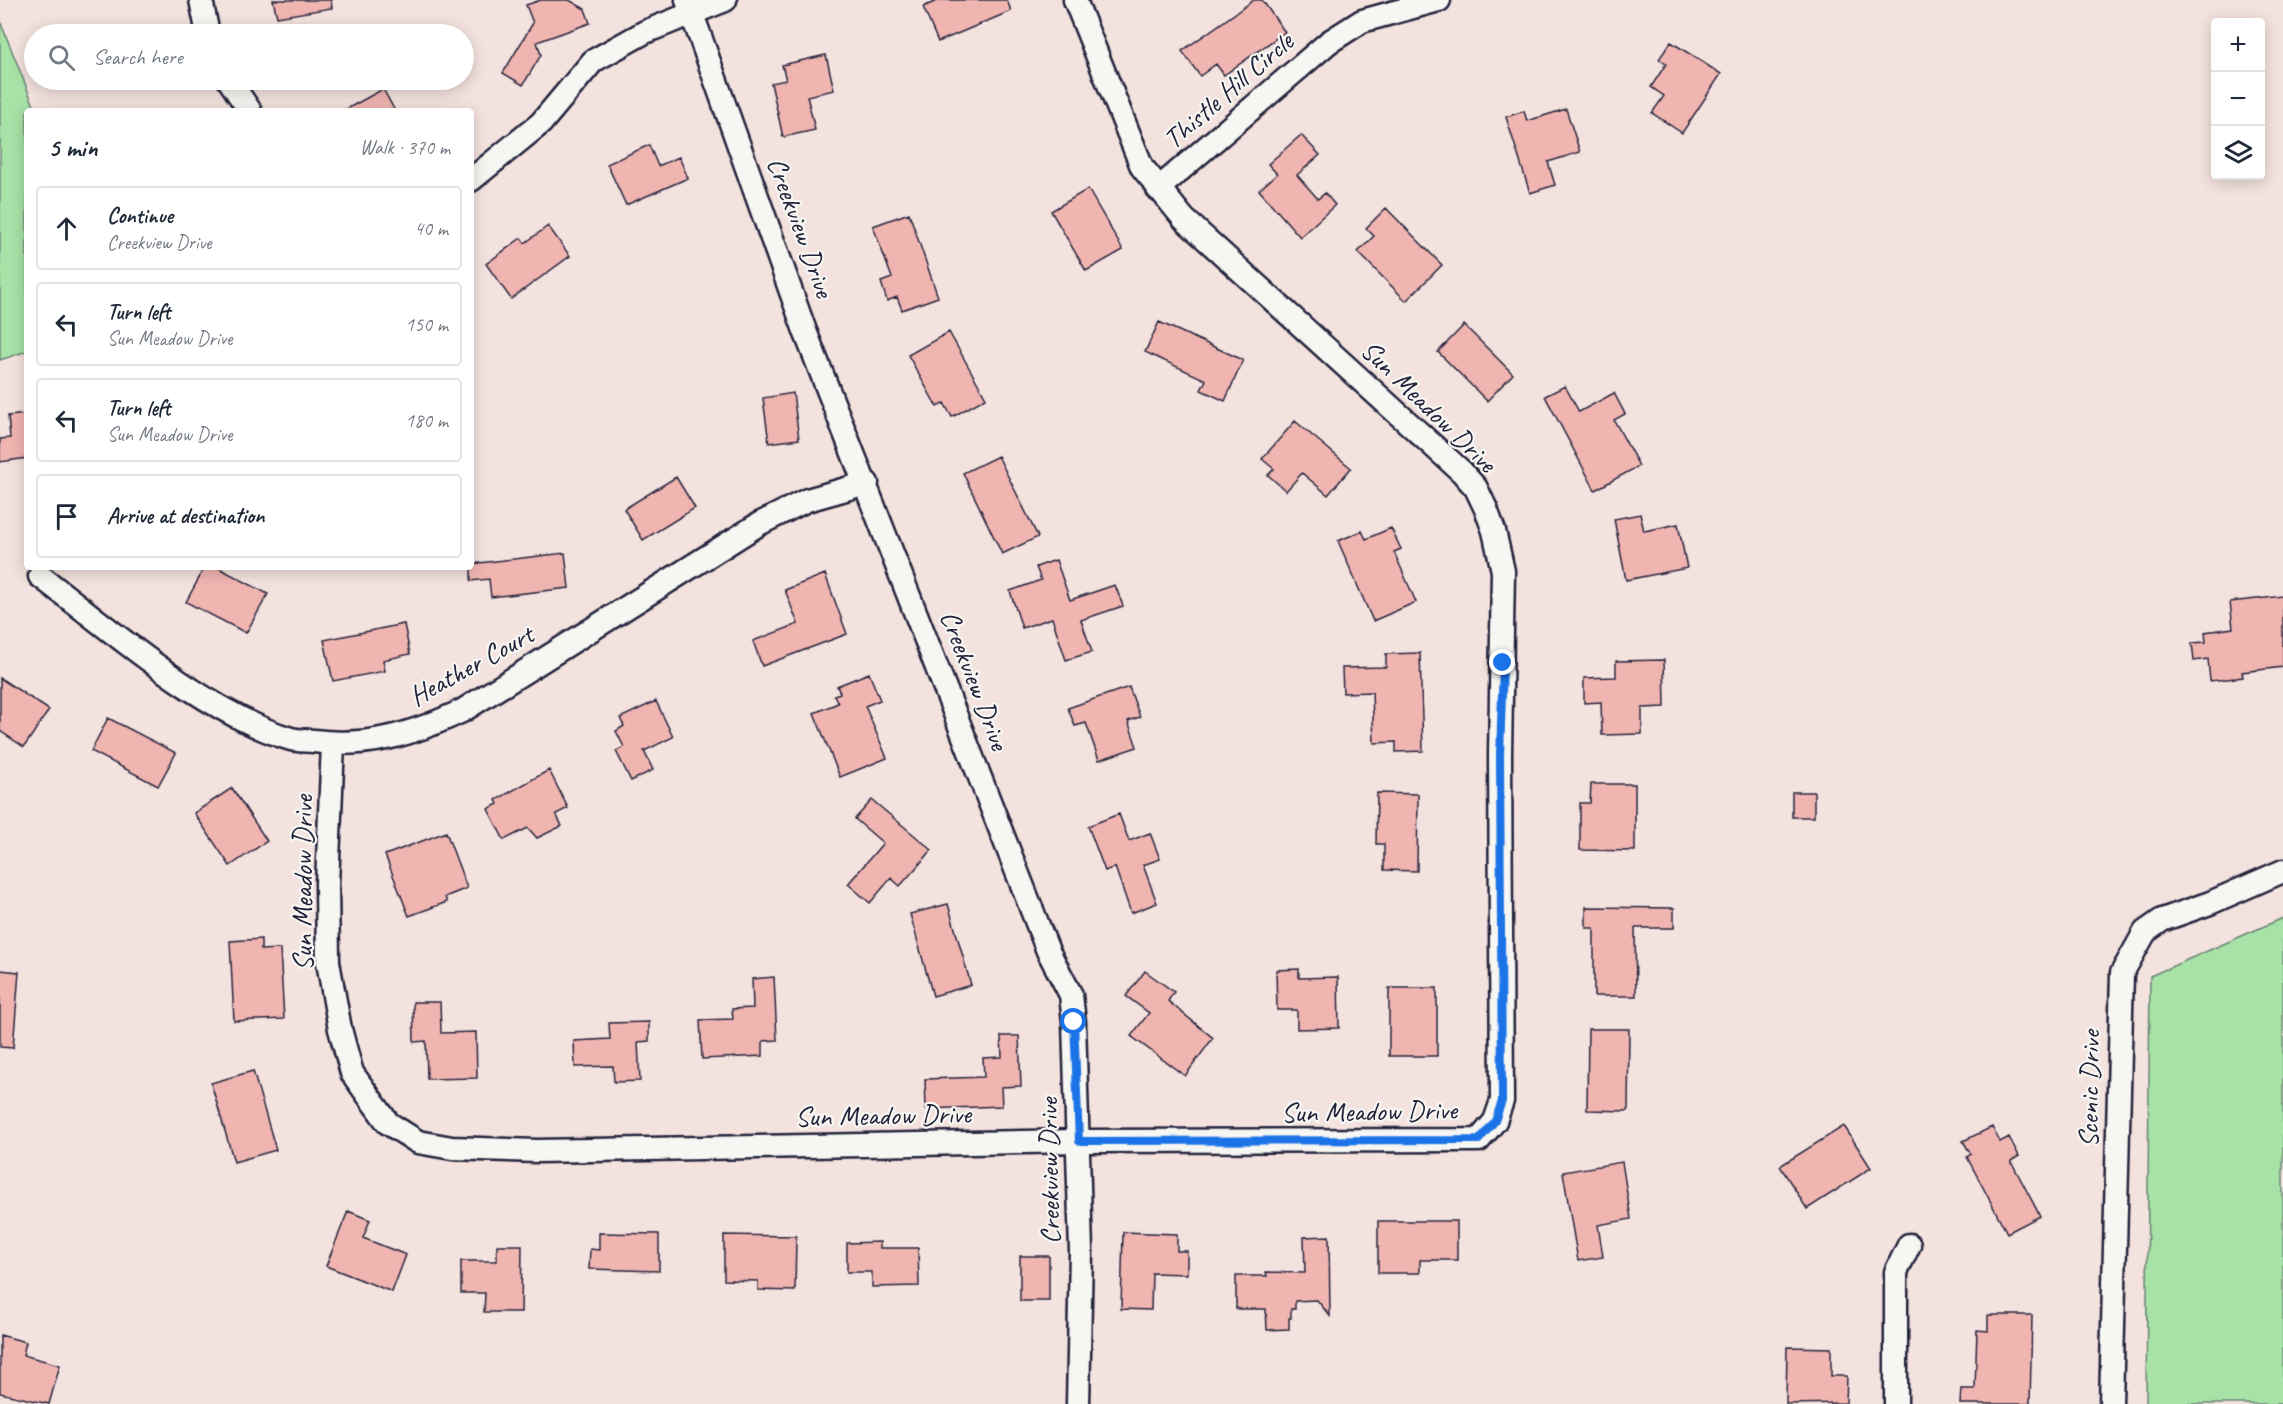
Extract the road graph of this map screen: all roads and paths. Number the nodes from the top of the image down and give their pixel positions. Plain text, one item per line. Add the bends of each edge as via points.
1 (201, 0) edge
2 (725, 0) edge
3 (1075, 0) edge
4 (1439, 0) edge
5 (690, 7) edge
6 (206, 24) edge
7 (235, 90) edge
8 (247, 108) edge
9 (474, 178) edge
10 (1158, 189) junction
11 (867, 483) junction
12 (40, 576) dead end
13 (333, 744) junction
14 (2283, 871) edge
15 (1079, 1141) junction
16 (1909, 1245) dead end
17 (1077, 1404) edge
18 (1896, 1404) edge
19 (2111, 1404) edge

1 - 6 street
2 - 5 street
3 - 10 street, Sun Meadow Drive via 1142,166
4 - 10 street, Thistle Hill Circle via 1362,21 1329,42
5 - 9 street via 593,61 541,123
5 - 11 street, Creekview Drive via 806,331
7 - 8 street
10 - 15 street, Sun Meadow Drive via 1184,219 1462,472 1476,488 1494,531 1503,571 1502,1101 1495,1121 1479,1140
11 - 13 street, Heather Court via 807,500 759,524 462,711 388,740
11 - 15 street, Creekview Drive via 1048,951 1071,995
12 - 13 street, Heather Court via 214,703 292,740
13 - 15 street, Sun Meadow Drive via 328,962 340,1029 352,1073 388,1124 418,1142 452,1148 537,1151
14 - 19 street, Scenic Drive via 2162,920 2145,932 2122,973
15 - 17 street, Creekview Drive
16 - 18 street via 1896,1272

